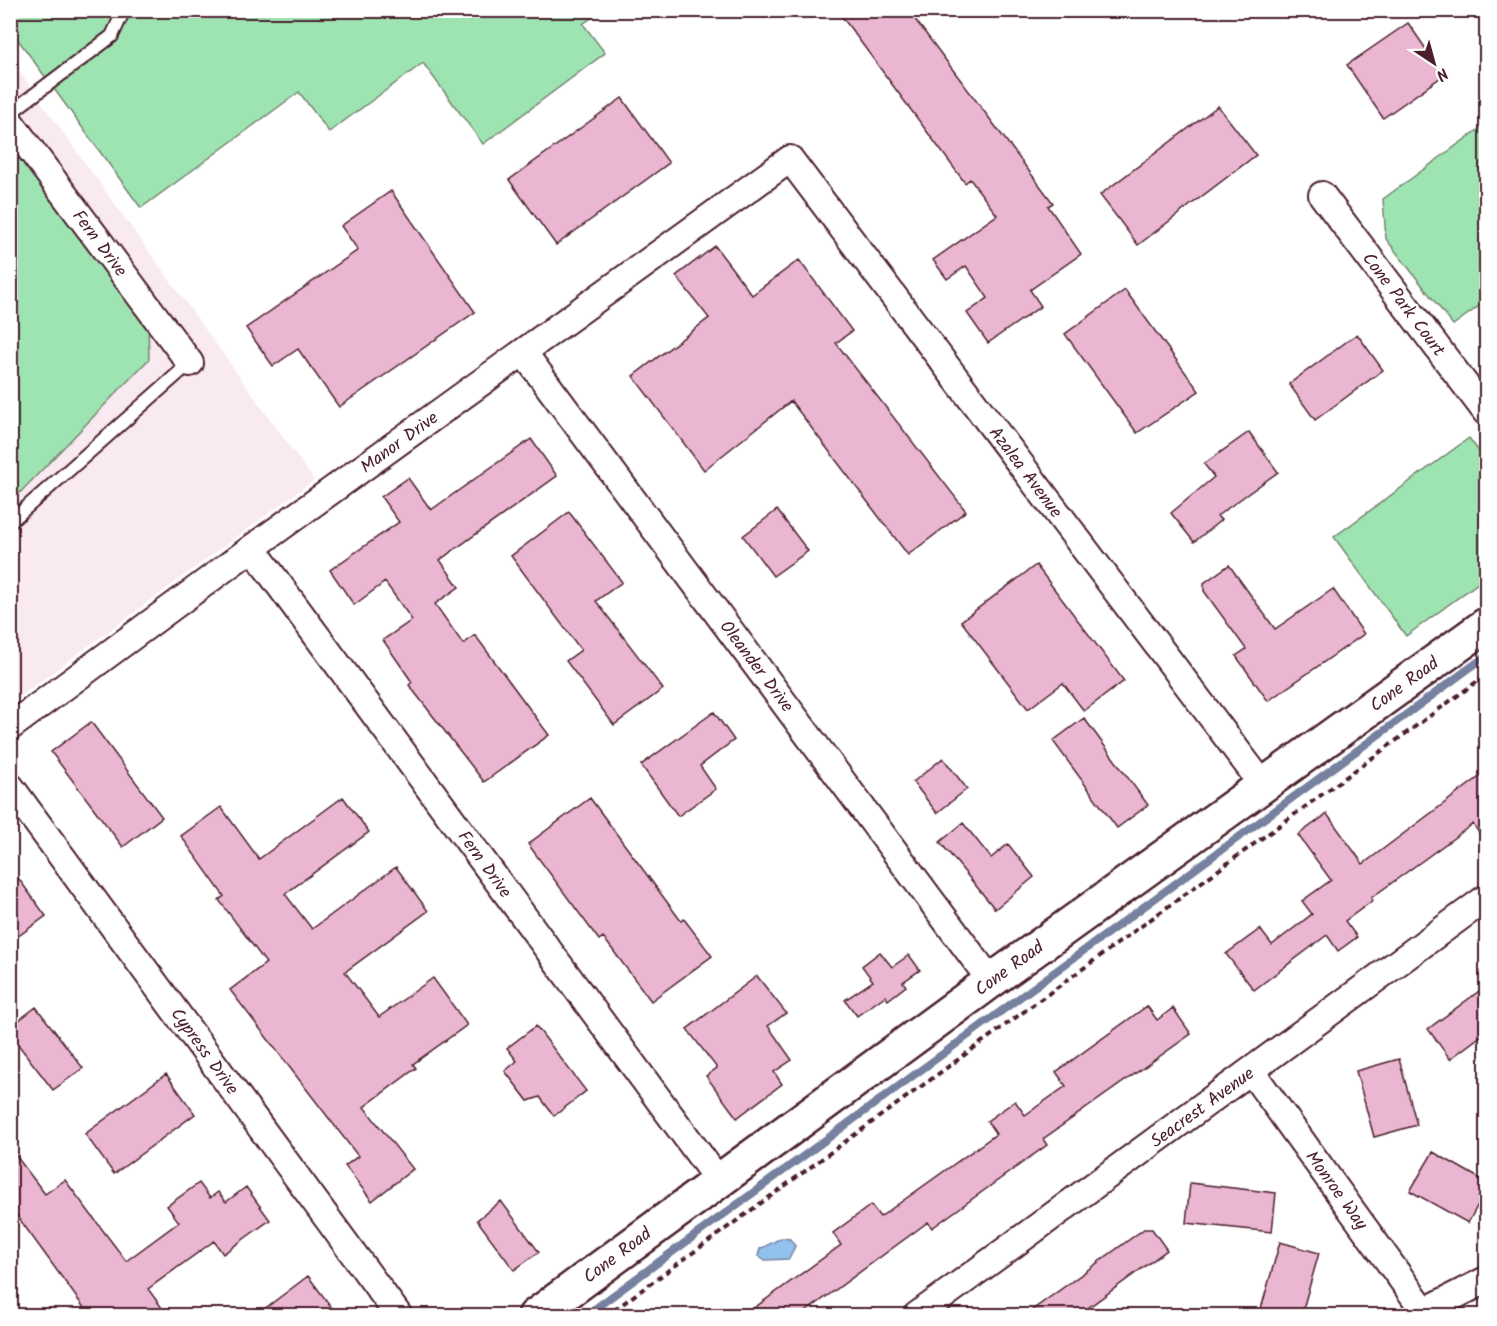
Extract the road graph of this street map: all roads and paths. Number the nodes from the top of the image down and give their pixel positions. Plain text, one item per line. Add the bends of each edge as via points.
1 (124, 10) edge
2 (10, 113) edge
3 (10, 122) edge
4 (790, 159) joint
5 (1322, 195) dead end
6 (523, 352) junction
7 (190, 363) joint
8 (1486, 412) edge
9 (10, 522) edge
10 (252, 548) junction
11 (1486, 625) edge
12 (1486, 675) edge
13 (10, 728) edge
14 (1263, 785) junction
15 (10, 786) edge
16 (1486, 898) edge
17 (991, 981) junction
18 (1251, 1071) junction
19 (718, 1180) junction
20 (1486, 1280) edge
21 (1419, 1312) edge
22 (399, 1316) edge
23 (535, 1316) edge
24 (606, 1316) edge
25 (916, 1316) edge

1 - 2 lane via 112,36
3 - 7 street, Fern Drive
4 - 6 street, Manor Drive
4 - 14 street, Azalea Avenue
5 - 8 street, Cone Park Court
6 - 10 street, Manor Drive
6 - 17 street, Oleander Drive
7 - 9 lane
10 - 13 street, Manor Drive
10 - 19 street, Fern Drive
11 - 14 street, Cone Road
12 - 24 path
14 - 17 street, Cone Road
15 - 22 street, Cypress Drive
16 - 18 street, Seacrest Avenue
17 - 19 street, Cone Road
18 - 21 street, Monroe Way
18 - 25 street, Seacrest Avenue
19 - 23 street, Cone Road
20 - 21 street

